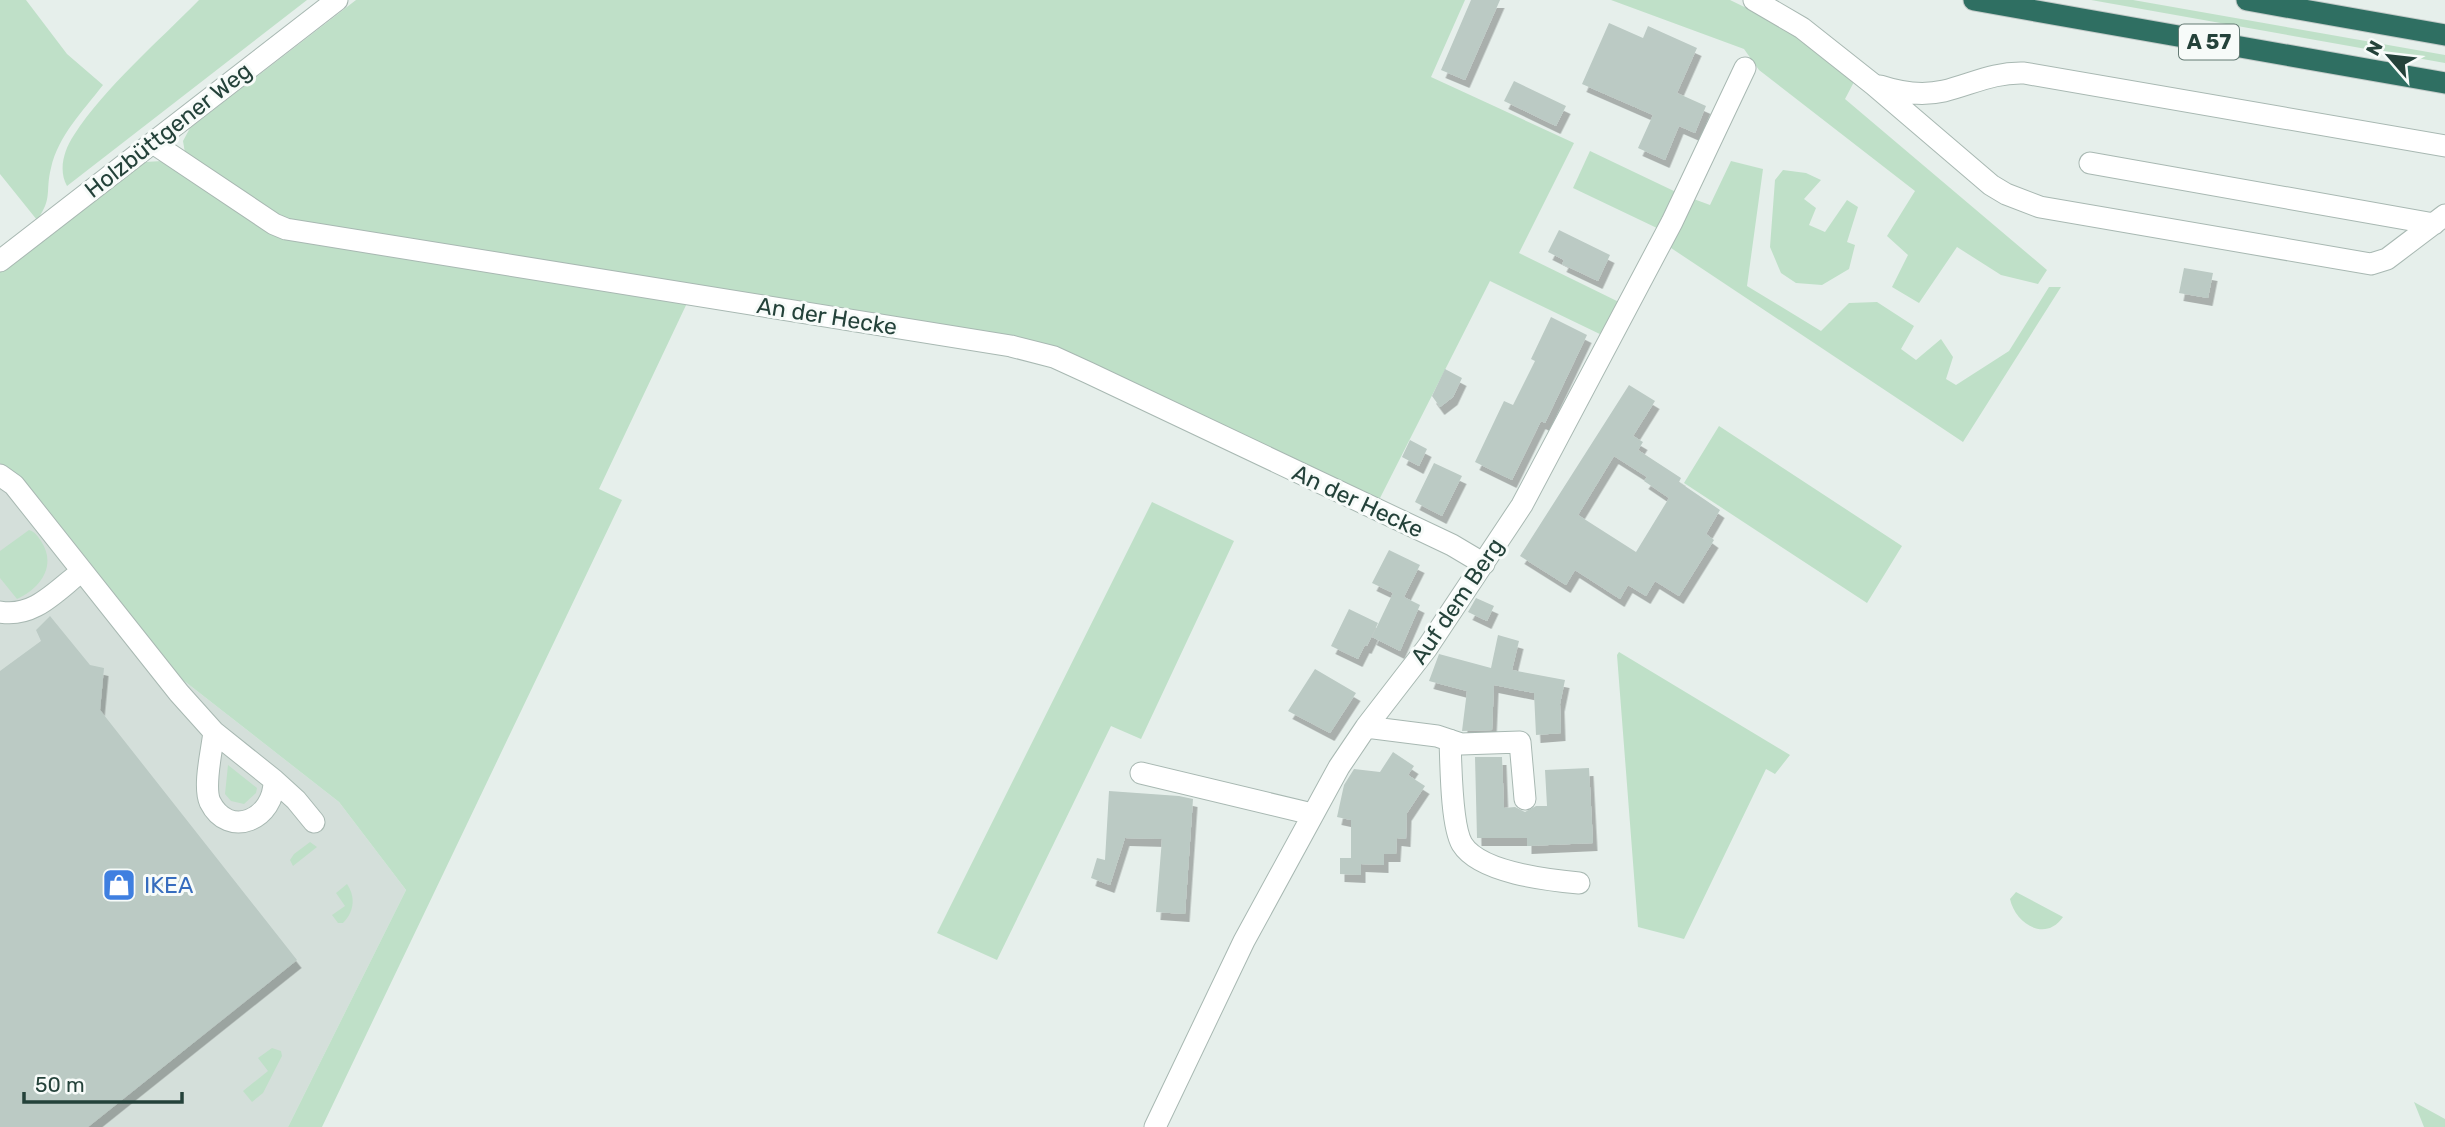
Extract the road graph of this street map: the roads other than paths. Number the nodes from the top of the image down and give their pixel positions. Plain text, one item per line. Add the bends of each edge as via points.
1 (337, 0) edge
2 (1754, 0) edge
3 (1974, 0) edge
4 (2248, 0) edge
5 (2445, 35) edge
6 (1745, 68) dead end
7 (2445, 83) edge
8 (1874, 85) junction
9 (153, 143) junction
10 (2445, 146) edge
11 (2090, 163) dead end
12 (2439, 220) edge
13 (0, 261) edge
14 (0, 475) edge
15 (1484, 564) junction
16 (82, 571) junction
17 (0, 612) edge
18 (1366, 727) junction
19 (214, 732) junction
20 (1450, 740) junction
21 (1141, 773) dead end
22 (274, 780) junction
23 (1525, 799) dead end
24 (1312, 814) junction
25 (314, 822) dead end
26 (1579, 883) dead end
27 (1156, 1127) edge

1 - 9 street, Holzbüttgener Weg
2 - 8 street via 1802,27
3 - 7 highway, A 57
4 - 5 highway, A 57
6 - 15 street, Auf dem Berg via 1591,377 1522,505
8 - 10 street via 1918,94 2005,72 2024,73
8 - 12 street via 1991,185 2040,207 2359,264 2387,259
9 - 13 street, Holzbüttgener Weg
9 - 15 street, An der Hecke via 286,229 1039,352
11 - 12 street
14 - 16 street via 14,485
15 - 18 street, Auf dem Berg
16 - 17 street via 33,609 15,615
16 - 19 street
18 - 20 street
18 - 24 street, Auf dem Berg
19 - 22 street
19 - 22 street via 207,786 209,801 217,811 241,822 256,818 274,794
20 - 23 street via 1471,744 1520,741
20 - 26 street via 1462,844 1488,864 1535,879
21 - 24 street
22 - 25 street
24 - 27 street, Auf dem Berg via 1234,938

